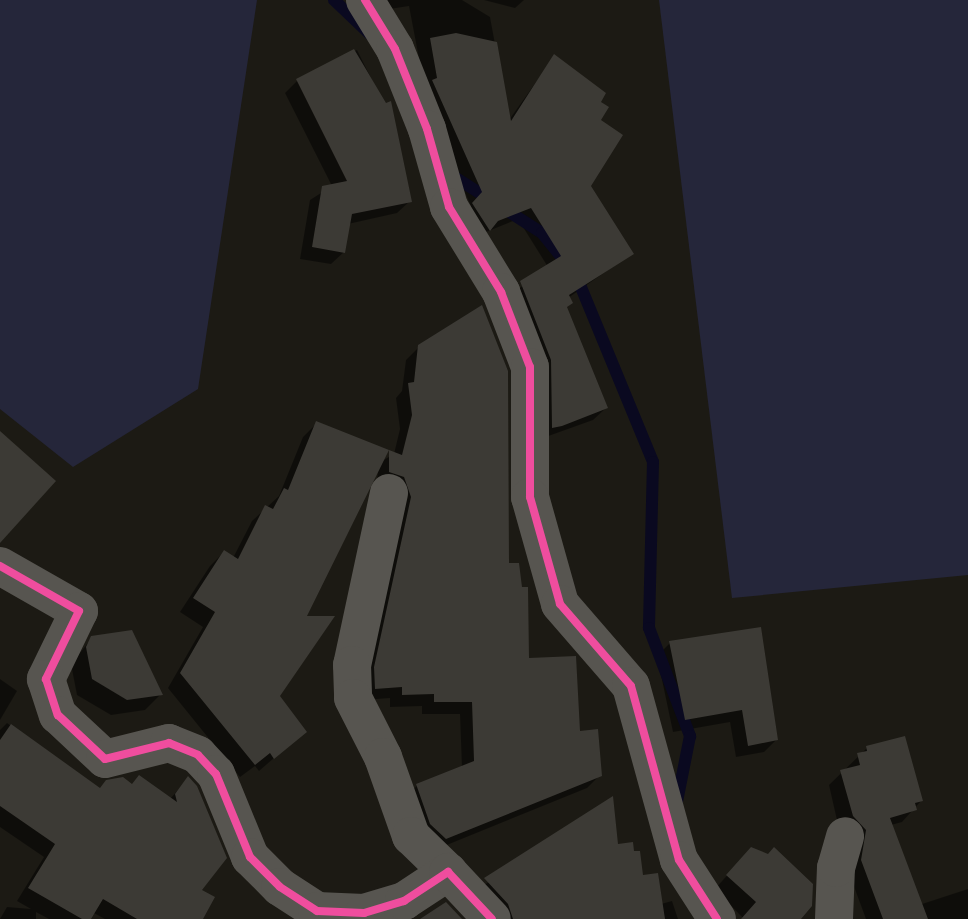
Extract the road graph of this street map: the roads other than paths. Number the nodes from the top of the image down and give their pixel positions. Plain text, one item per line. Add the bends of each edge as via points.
1 (365, 0) edge
2 (389, 493) dead end
3 (0, 566) edge
4 (845, 836) dead end
5 (448, 872) junction
6 (492, 919) edge
7 (717, 919) edge
8 (834, 919) edge

1 - 7 street via 395,49 427,129 449,207 501,292 530,367 530,497 560,604 631,686 679,860
2 - 5 street via 352,665 353,698 383,757 411,836
3 - 5 street via 79,611 46,679 58,715 105,759 169,743 198,755 216,774 250,857 280,887 317,911 364,913 404,901
4 - 8 street via 836,868
5 - 6 street

